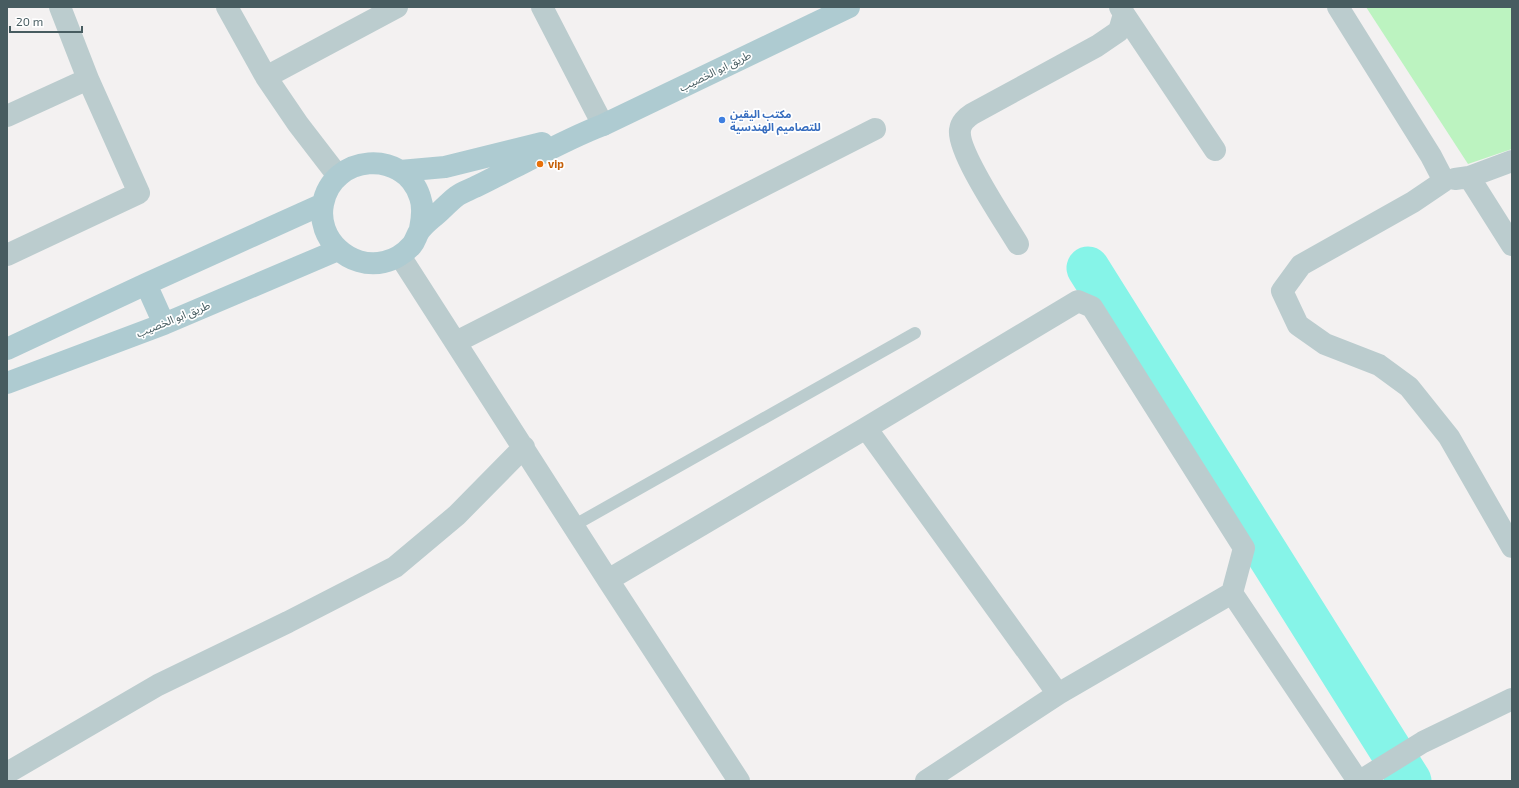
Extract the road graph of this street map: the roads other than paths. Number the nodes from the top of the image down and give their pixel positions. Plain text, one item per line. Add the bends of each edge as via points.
1 (60, 7) edge
2 (227, 7) edge
3 (397, 7) edge
4 (542, 7) edge
5 (849, 7) edge
6 (1338, 7) edge
7 (1122, 11) edge
8 (266, 77) junction
9 (88, 79) junction
10 (7, 116) edge
11 (603, 124) junction
12 (875, 129) dead end
13 (580, 134) junction
14 (1215, 150) dead end
15 (1512, 161) edge
16 (400, 171) junction
17 (338, 176) junction
18 (1469, 177) junction
19 (1444, 181) junction
20 (323, 204) junction
21 (420, 229) junction
22 (1018, 244) dead end
23 (1512, 245) edge
24 (338, 250) junction
25 (7, 255) edge
26 (400, 256) junction
27 (146, 284) junction
28 (164, 324) junction
29 (915, 333) dead end
30 (456, 342) junction
31 (7, 349) edge
32 (7, 383) edge
33 (866, 428) junction
34 (524, 447) junction
35 (573, 526) junction
36 (1512, 547) edge
37 (608, 580) junction
38 (1232, 594) junction
39 (1058, 694) junction
40 (1512, 699) edge
41 (7, 773) edge
42 (1363, 779) edge
43 (739, 781) edge
44 (926, 781) edge

1 - 9 street
2 - 8 street
3 - 8 street
4 - 11 street
5 - 11 main road, طريق ابو الخصيب
6 - 19 street
7 - 14 street
7 - 22 street via 1119,31 963,121 959,131 970,164
8 - 17 street
9 - 10 street
9 - 25 street via 138,193
11 - 13 main road, طريق ابو الخصيب
12 - 30 street
13 - 16 main road, طريق ابو الخصيب via 445,167
13 - 21 main road, طريق ابو الخصيب via 457,196
15 - 18 street
16 - 17 main road via 385,164 369,162 353,166
16 - 21 main road via 412,182 420,197 423,213
17 - 20 main road via 328,189
18 - 19 street
18 - 23 street
19 - 36 street via 1413,202 1301,265 1282,291 1298,325 1325,344 1379,365 1409,387 1449,437
20 - 24 main road via 322,221 328,237
20 - 27 main road
21 - 26 main road via 412,244
24 - 26 main road via 352,259 368,263 384,262
24 - 28 main road, طريق ابو الخصيب
26 - 30 street
27 - 28 main road
27 - 31 main road
28 - 32 main road, طريق ابو الخصيب
29 - 35 lane
30 - 34 street
33 - 37 street
33 - 38 street via 1078,301 1092,307 1244,548
33 - 39 street
34 - 35 street
34 - 41 street via 457,515 395,567 158,685
35 - 37 street
37 - 43 street
38 - 39 street
38 - 42 street
39 - 44 street
40 - 42 street via 1423,742

